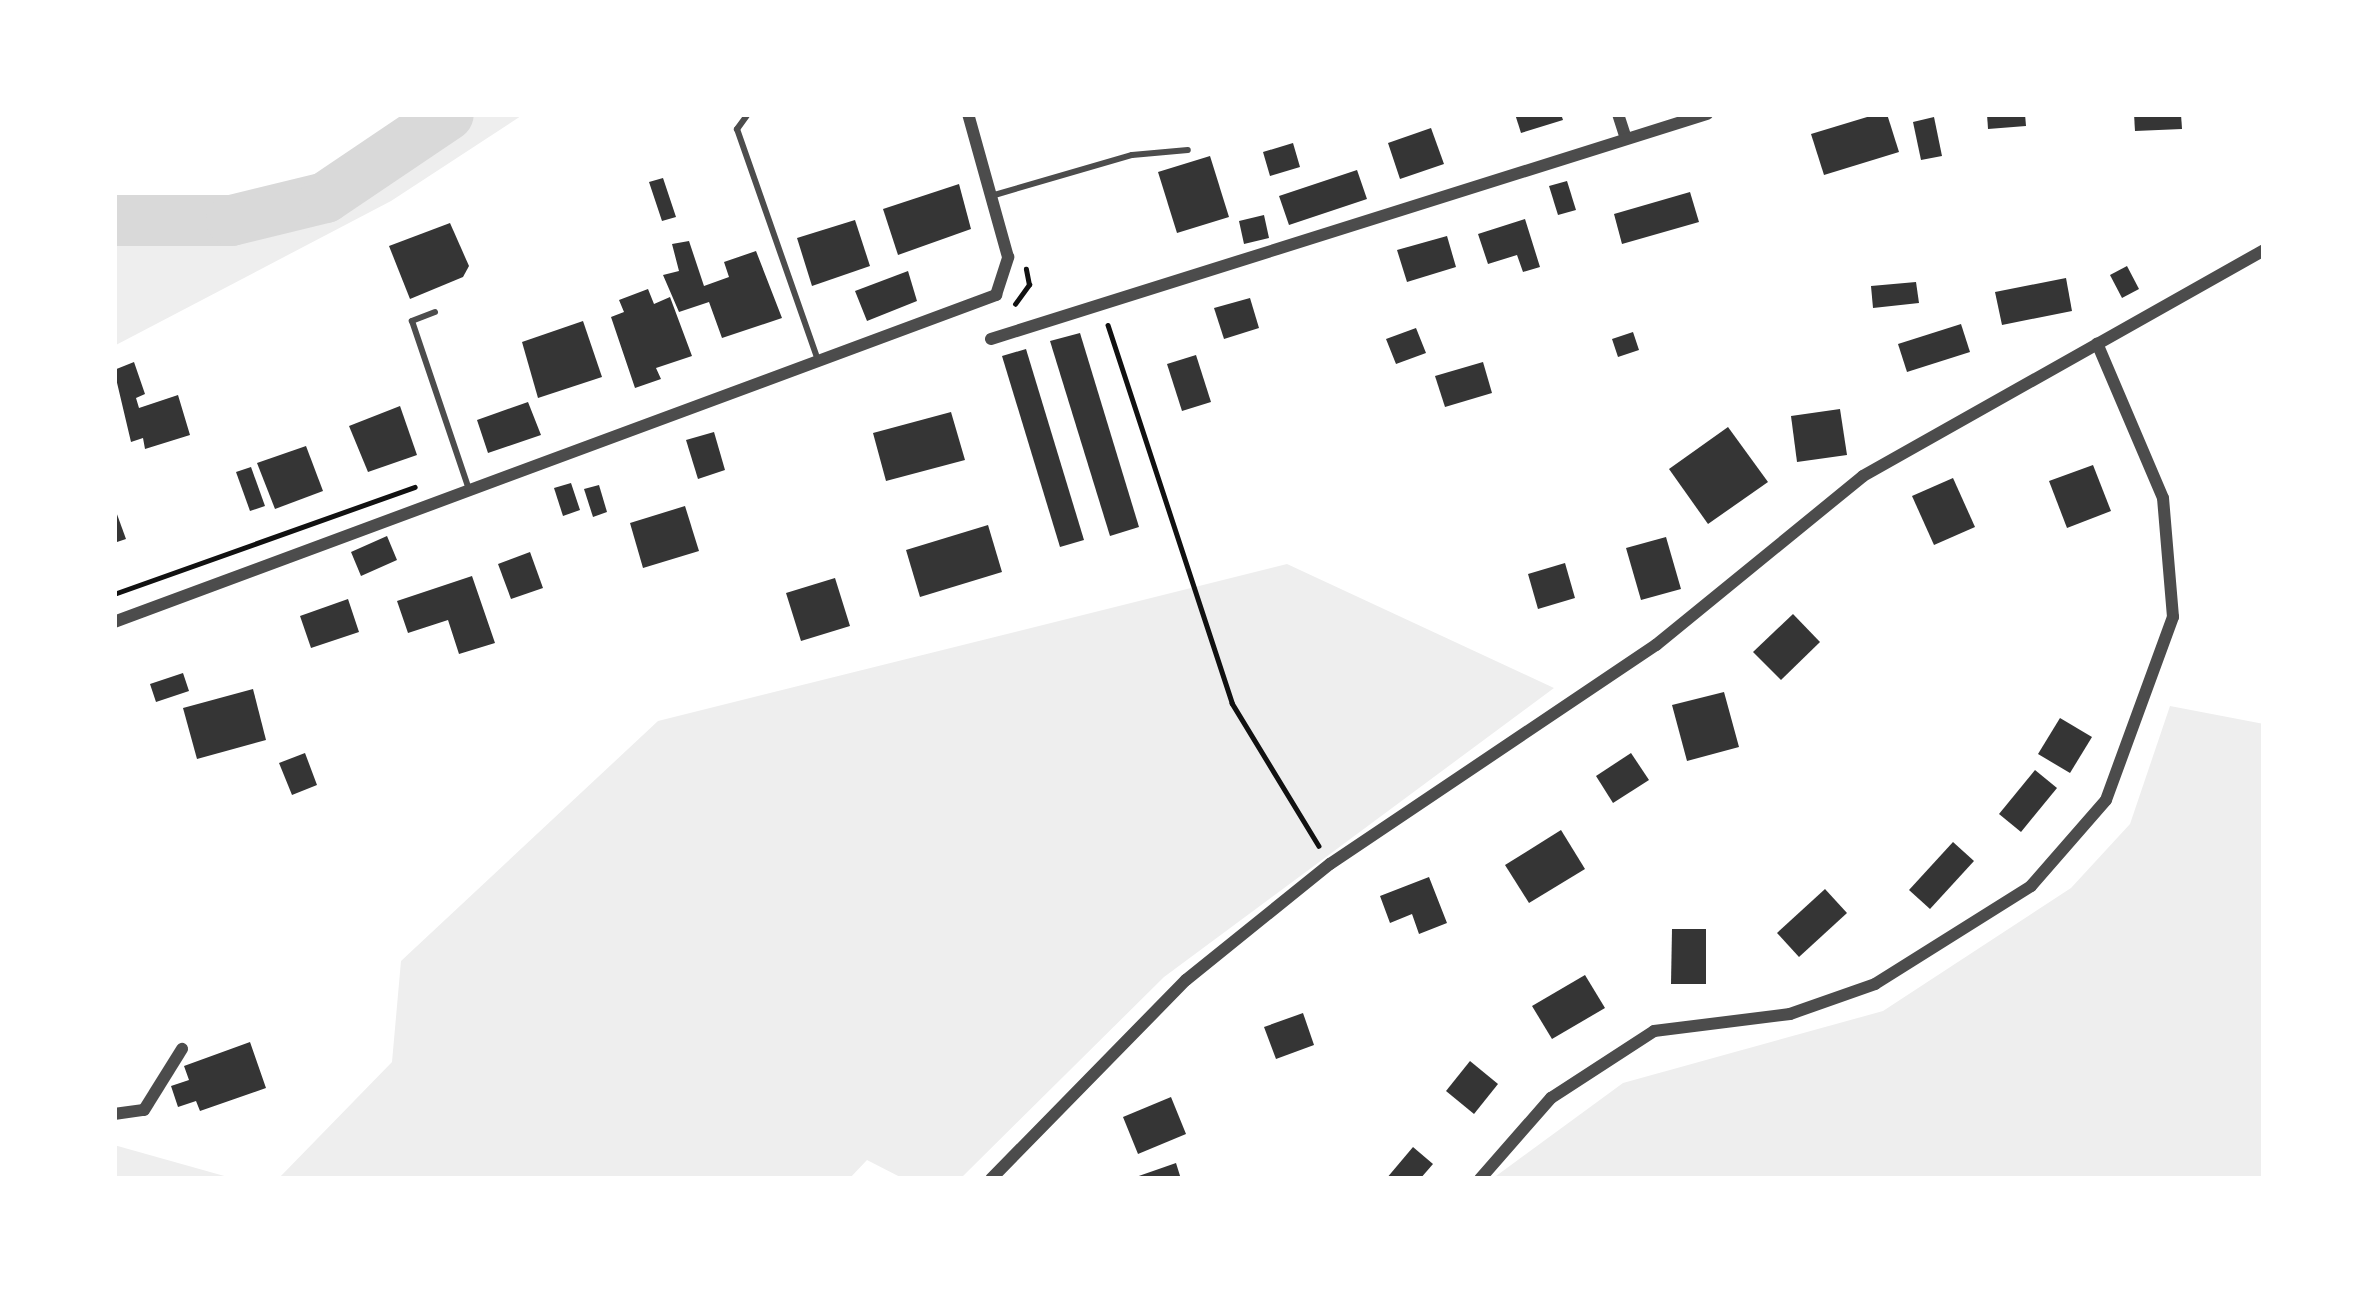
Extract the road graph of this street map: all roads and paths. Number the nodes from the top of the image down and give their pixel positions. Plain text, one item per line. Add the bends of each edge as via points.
1 (748, 114) edge
2 (968, 114) edge
3 (1618, 114) edge
4 (1707, 114) edge
5 (1626, 138) junction
6 (1188, 150) dead end
7 (992, 196) junction
8 (2264, 250) edge
9 (1101, 303) junction
10 (435, 312) dead end
11 (991, 339) dead end
12 (2098, 343) junction
13 (818, 362) junction
14 (470, 493) junction
15 (114, 622) edge
16 (1330, 864) junction
17 (182, 1049) dead end
18 (114, 1114) edge
19 (991, 1179) edge
20 (1480, 1179) edge

1 - 13 lane via 737,130
2 - 7 street
3 - 5 street
4 - 5 street
5 - 9 street
6 - 7 lane via 1132,155
7 - 13 street via 1008,257 996,295
8 - 12 street
9 - 11 street
9 - 16 path via 1232,703
10 - 14 lane via 412,321
12 - 16 street via 1863,476 1656,645
12 - 20 street via 2163,498 2173,617 2106,800 2031,886 1875,984 1790,1015 1654,1031 1551,1098
13 - 14 street
14 - 15 street
16 - 19 street via 1186,980
17 - 18 street via 144,1110

